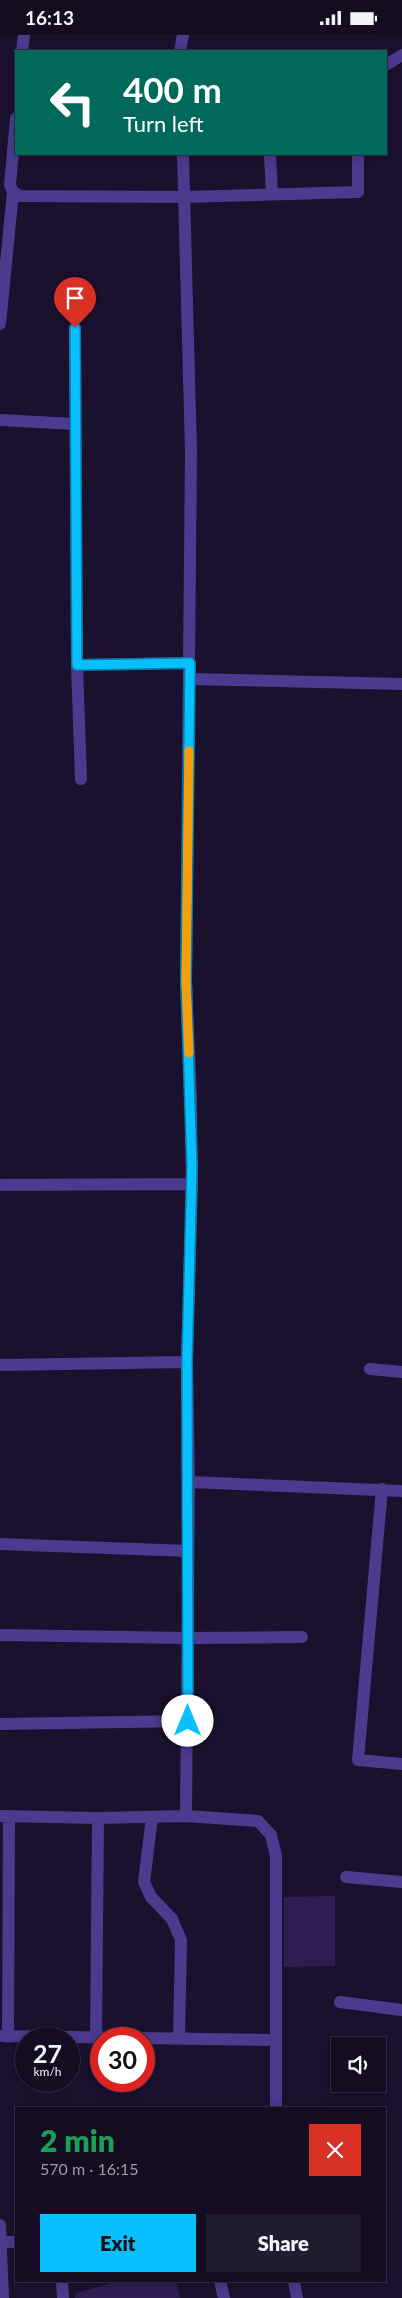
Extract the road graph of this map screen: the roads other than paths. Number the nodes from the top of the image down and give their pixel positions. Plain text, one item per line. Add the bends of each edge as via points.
1 (24, 35) edge
2 (183, 35) edge
3 (22, 50) edge
4 (180, 50) edge
5 (402, 55) edge
6 (387, 64) edge
7 (15, 129) edge
8 (183, 155) edge
9 (270, 155) edge
10 (358, 155) edge
11 (13, 192) junction
12 (272, 194) junction
13 (184, 197) junction
14 (0, 324) edge
15 (75, 328) dead end
16 (0, 420) edge
17 (74, 424) junction
18 (190, 663) junction
19 (77, 665) junction
20 (190, 679) junction
21 (402, 684) edge
22 (81, 779) dead end
23 (192, 1184) junction
24 (0, 1185) edge
25 (187, 1362) junction
26 (0, 1365) edge
27 (370, 1369) dead end
28 (402, 1372) edge
29 (189, 1482) junction
30 (382, 1489) junction
31 (402, 1491) edge
32 (0, 1545) edge
33 (188, 1551) junction
34 (0, 1635) edge
35 (302, 1637) dead end
36 (188, 1638) junction
37 (188, 1721) junction
38 (0, 1724) edge
39 (402, 1764) edge
40 (4, 1816) edge
41 (186, 1816) junction
42 (152, 1817) junction
43 (98, 1818) junction
44 (346, 1877) dead end
45 (402, 1882) edge
46 (340, 2003) dead end
47 (402, 2010) edge
48 (96, 2027) edge
49 (4, 2037) edge
50 (90, 2038) edge
51 (155, 2039) edge
52 (179, 2039) junction
53 (275, 2040) junction
54 (276, 2107) edge
55 (0, 2225) edge
56 (0, 2242) edge
57 (15, 2242) edge
58 (62, 2282) edge
59 (220, 2282) edge
60 (294, 2282) edge
61 (3, 2298) edge
62 (63, 2298) edge
63 (224, 2298) edge
64 (297, 2298) edge

1 - 3 street
2 - 4 street
5 - 6 street
7 - 11 street via 10,185
8 - 13 street
9 - 12 street
10 - 12 street via 358,192
11 - 13 street via 20,196
11 - 14 street
12 - 13 street
13 - 18 street via 191,452
15 - 17 street
16 - 17 street
17 - 19 street
18 - 19 street
18 - 20 street
19 - 22 street
20 - 21 street
20 - 23 street via 186,981
23 - 24 street
23 - 25 street
25 - 26 street
25 - 29 street
27 - 28 street
29 - 30 street
29 - 33 street
30 - 31 street
30 - 39 street via 358,1760
32 - 33 street
33 - 36 street
34 - 36 street
35 - 36 street
36 - 37 street
37 - 38 street
37 - 41 street
40 - 43 street
40 - 49 street
41 - 42 street
41 - 53 street via 258,1821 271,1835 276,1856
42 - 43 street
42 - 52 street via 144,1882 151,1897 172,1919 181,1940
43 - 48 street
44 - 45 street
46 - 47 street
49 - 50 street
51 - 52 street
52 - 53 street
53 - 54 street
55 - 56 street
56 - 57 street
56 - 61 street
58 - 62 street
59 - 63 street
60 - 64 street

